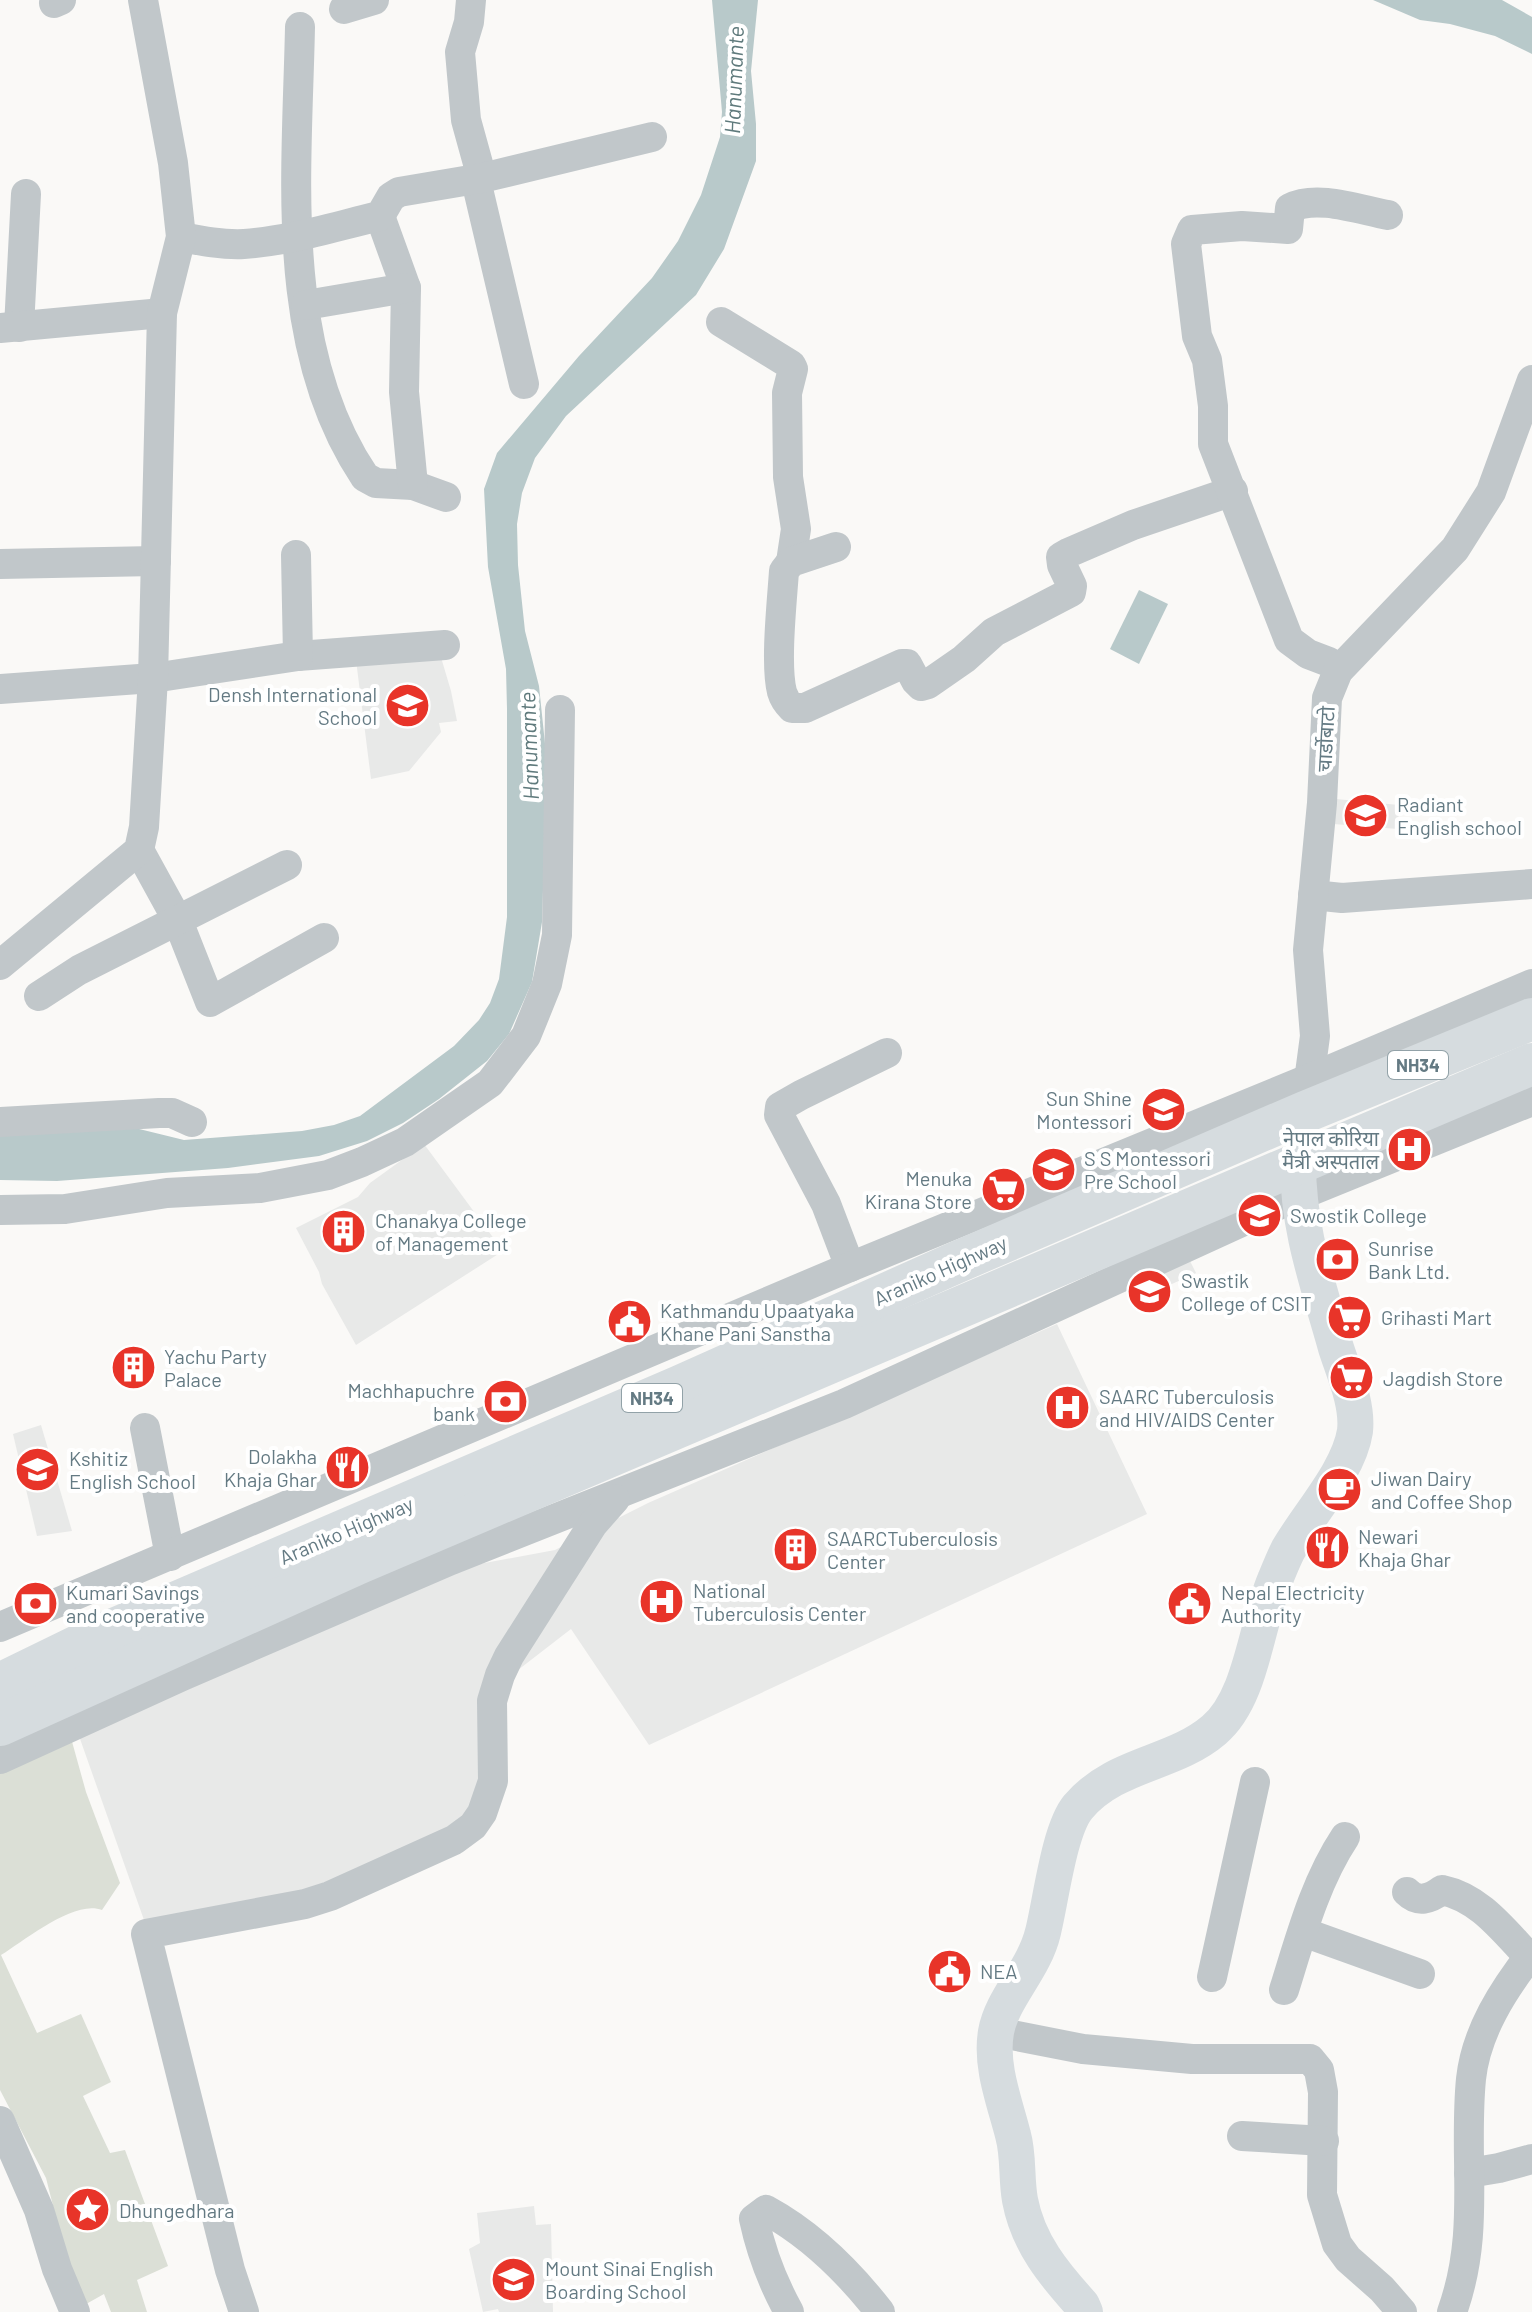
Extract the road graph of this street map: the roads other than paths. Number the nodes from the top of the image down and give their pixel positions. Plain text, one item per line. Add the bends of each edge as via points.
1 (143, 0) edge
2 (374, 0) edge
3 (471, 0) edge
4 (344, 9) dead end
5 (300, 27) dead end
6 (652, 137) dead end
7 (482, 178) junction
8 (26, 194) dead end
9 (1388, 215) dead end
10 (380, 216) junction
11 (296, 236) junction
12 (181, 237) junction
13 (406, 288) junction
14 (306, 305) junction
15 (162, 313) junction
16 (721, 322) dead end
17 (10, 328) edge
18 (1532, 380) edge
19 (524, 384) dead end
20 (413, 485) junction
21 (1233, 491) junction
22 (446, 497) dead end
23 (836, 547) dead end
24 (296, 555) dead end
25 (156, 561) junction
26 (791, 562) junction
27 (0, 564) edge
28 (445, 645) dead end
29 (298, 656) junction
30 (1338, 671) junction
31 (153, 678) junction
32 (0, 689) edge
33 (560, 710) dead end
34 (139, 850) junction
35 (287, 865) dead end
36 (1532, 884) edge
37 (1313, 895) junction
38 (178, 921) junction
39 (324, 938) dead end
40 (0, 965) edge
41 (1532, 984) edge
42 (39, 996) dead end
43 (1532, 1019) edge
44 (887, 1053) dead end
45 (1532, 1064) edge
46 (1308, 1095) junction
47 (1532, 1101) edge
48 (0, 1122) edge
49 (192, 1122) dead end
50 (1298, 1180) junction
51 (0, 1210) edge
52 (850, 1267) junction
53 (145, 1428) dead end
54 (619, 1495) junction
55 (170, 1556) junction
56 (0, 1627) edge
57 (0, 1684) edge
58 (0, 1725) edge
59 (0, 1759) edge
60 (1255, 1782) dead end
61 (1345, 1837) dead end
62 (1407, 1892) dead end
63 (1303, 1932) junction
64 (1531, 1955) edge
65 (1420, 1974) dead end
66 (1212, 1977) dead end
67 (1284, 1990) dead end
68 (996, 2032) junction
69 (0, 2121) edge
70 (1242, 2136) dead end
71 (1324, 2141) junction
72 (1532, 2159) edge
73 (1469, 2173) junction
74 (75, 2312) edge
75 (244, 2312) edge
76 (789, 2312) edge
77 (880, 2312) edge
78 (1085, 2312) edge
79 (1402, 2312) edge
80 (1452, 2312) edge

1 - 12 street
2 - 4 street
3 - 7 street via 460,52 466,120
5 - 11 street
6 - 7 street
7 - 10 street via 399,192
7 - 19 street via 478,189
8 - 17 street
9 - 21 street via 1299,204 1290,208 1288,229 1192,230 1186,244 1189,281 1197,336 1207,360 1213,444
10 - 11 street
10 - 13 street
11 - 12 street via 246,244
11 - 14 street
12 - 15 street
13 - 14 street
13 - 20 street via 404,392
14 - 20 street via 307,332 329,407 359,469 376,483
15 - 17 street
15 - 25 street
16 - 26 street via 793,369 787,393 788,477 796,529
18 - 30 street, चार्डोबाटो via 1491,492 1455,549
20 - 22 street
21 - 26 street via 1133,525 1061,557 1071,592 994,632 928,684 921,686 902,664 798,708 785,700 780,668 784,571
21 - 30 street via 1289,640
23 - 26 street
24 - 29 street
25 - 27 street
25 - 31 street
28 - 29 street
29 - 31 street
30 - 37 street, चार्डोबाटो via 1327,698
31 - 32 street
31 - 34 street
33 - 51 street via 557,935 547,984 526,1036 490,1083 405,1142 328,1175 260,1188 167,1193 65,1209
34 - 38 street
34 - 40 street
35 - 38 street
36 - 37 street via 1342,898
37 - 46 street, चार्डोबाटो via 1308,950 1315,1036
38 - 39 street via 210,1002
38 - 42 street
41 - 46 street
43 - 46 highway, Araniko Highway / NH34
44 - 52 street via 780,1107 779,1115 826,1204
45 - 50 highway, Araniko Highway / NH34
46 - 50 street, चार्डोबाटो
46 - 52 street
46 - 57 highway, Araniko Highway / NH34 via 680,1386 100,1635
47 - 50 street
48 - 49 street via 172,1113
50 - 54 street via 844,1404
50 - 58 highway, Araniko Highway / NH34 via 359,1563
50 - 68 main road via 1303,1233 1351,1398 1351,1443 1271,1587 1250,1666 1228,1714 1197,1743 1111,1779 1078,1807 1067,1825 1042,1937 1003,2008
52 - 55 street
53 - 55 street
54 - 59 street via 364,1597
54 - 75 street via 593,1524 500,1675 492,1701 493,1781 473,1826 454,1840 330,1896 146,1934
55 - 56 street
60 - 66 street
61 - 63 street
62 - 64 street via 1421,1899 1442,1890 1456,1893 1483,1909
63 - 65 street
63 - 67 street
64 - 73 street via 1493,2007 1474,2065
68 - 71 street via 1083,2049 1192,2059 1310,2059 1319,2070 1323,2092
68 - 78 main road via 995,2061 1015,2141 1028,2227 1053,2273
69 - 74 street
70 - 71 street
71 - 79 street via 1322,2195 1337,2244
72 - 73 street
73 - 80 street via 1469,2244
76 - 77 street via 754,2219 766,2210 791,2224 851,2275

